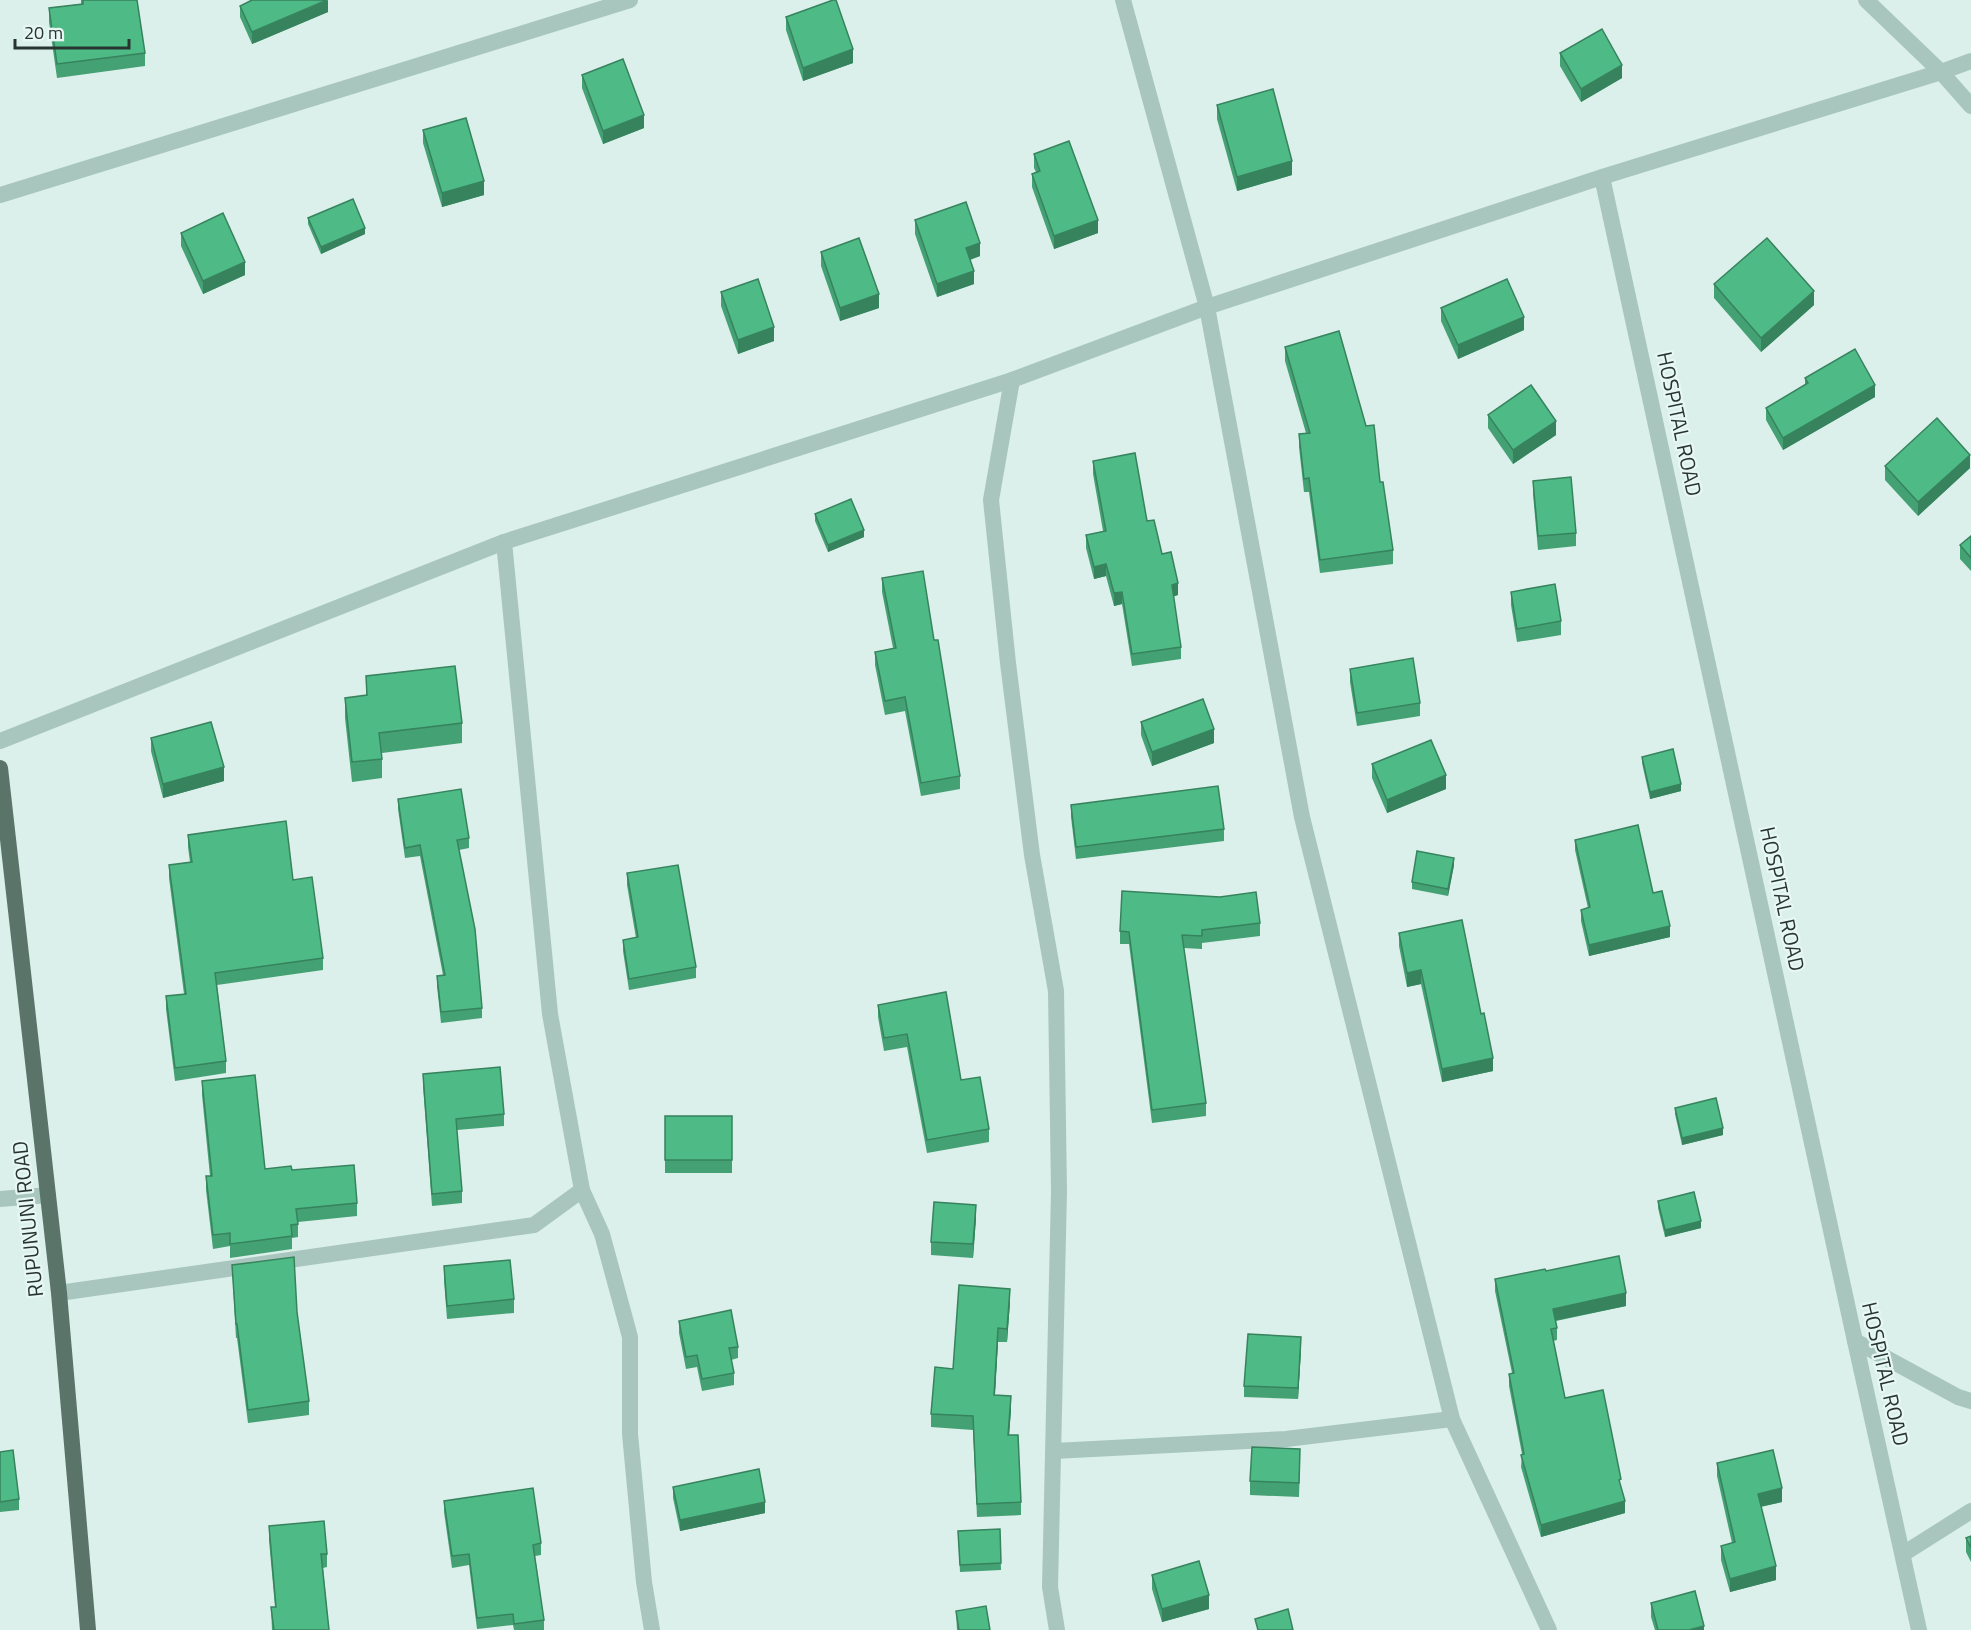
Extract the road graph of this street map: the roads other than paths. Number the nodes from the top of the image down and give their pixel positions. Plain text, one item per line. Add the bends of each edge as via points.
1 (630, 0) edge
2 (1123, 0) edge
3 (1866, 0) edge
4 (1971, 61) edge
5 (1941, 72) junction
6 (1971, 106) edge
7 (1602, 177) junction
8 (0, 195) edge
9 (1207, 307) junction
10 (1012, 380) junction
11 (504, 542) junction
12 (0, 741) edge
13 (0, 768) edge
14 (582, 1190) junction
15 (48, 1195) junction
16 (0, 1199) edge
17 (59, 1293) junction
18 (1855, 1341) junction
19 (1971, 1401) edge
20 (1452, 1419) junction
21 (1054, 1451) junction
22 (1971, 1511) edge
23 (1903, 1554) junction
24 (87, 1630) edge
25 (652, 1630) edge
26 (1057, 1630) edge
27 (1549, 1630) edge
28 (1919, 1630) edge

1 - 8 street
2 - 9 street
3 - 5 street
4 - 5 street
5 - 6 street
5 - 7 street
7 - 9 street
7 - 18 street, HOSPITAL ROAD
9 - 10 street
9 - 20 street via 1302,817
10 - 11 street
10 - 21 street via 991,500 1032,855 1056,991 1059,1191
11 - 12 street
11 - 14 street via 550,1014
13 - 15 main road, RUPUNUNI ROAD
14 - 17 street via 534,1225
14 - 25 street via 602,1234 630,1337 630,1434
15 - 16 street
15 - 17 main road, RUPUNUNI ROAD
17 - 24 main road, RUPUNUNI ROAD
18 - 19 street
18 - 23 street, HOSPITAL ROAD
20 - 21 street via 1286,1439
20 - 27 street
21 - 26 street via 1050,1587
22 - 23 street
23 - 28 street, HOSPITAL ROAD

